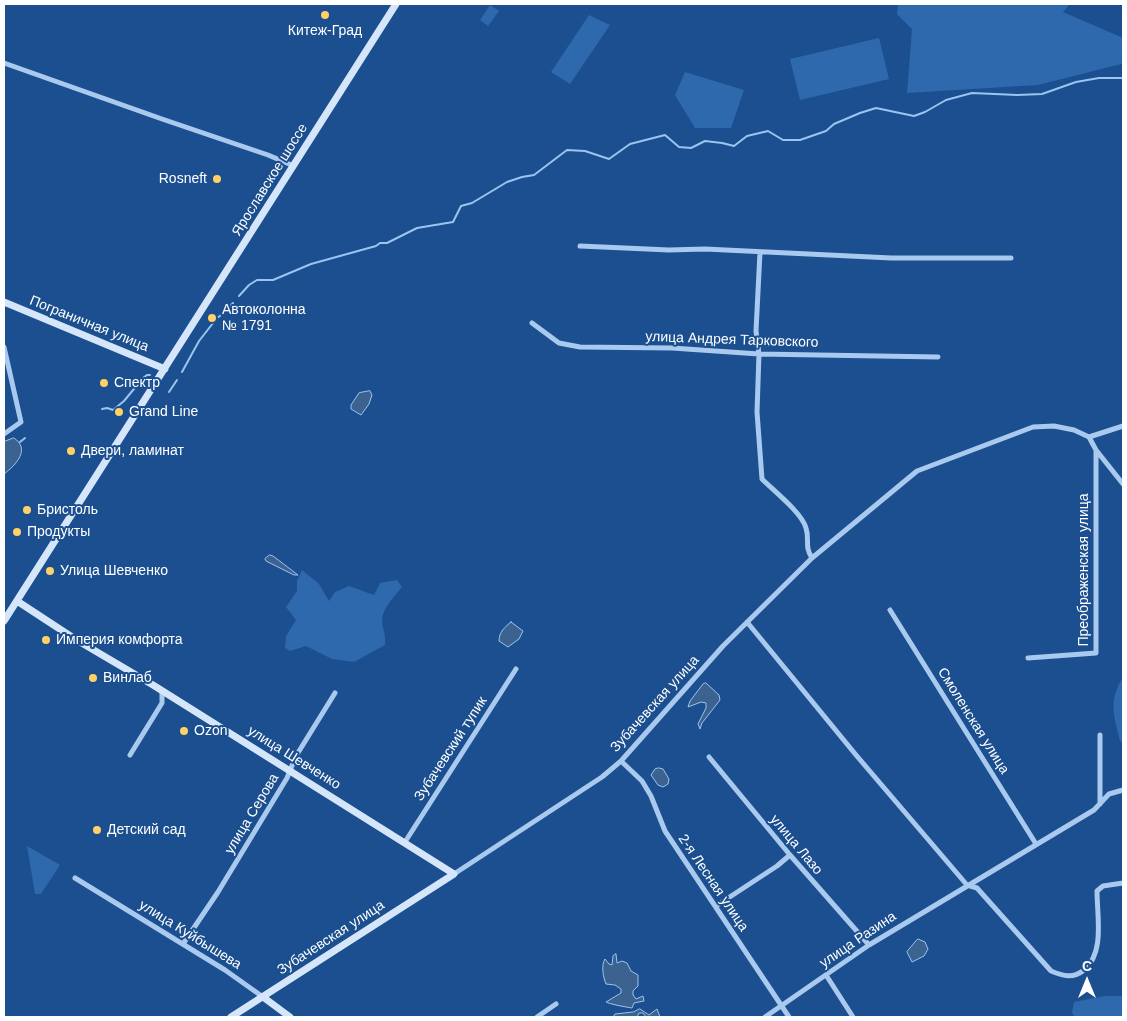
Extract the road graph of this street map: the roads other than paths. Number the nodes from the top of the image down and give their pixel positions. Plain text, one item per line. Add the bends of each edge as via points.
1 (396, 4) edge
2 (4, 63) edge
3 (294, 166) junction
4 (580, 246) dead end
5 (760, 252) junction
6 (1011, 258) dead end
7 (4, 302) edge
8 (532, 323) dead end
9 (4, 347) edge
10 (759, 354) junction
11 (938, 357) dead end
12 (165, 369) junction
13 (11, 374) junction
14 (4, 375) edge
15 (1123, 426) edge
16 (4, 434) edge
17 (1089, 437) junction
18 (1096, 450) junction
19 (1123, 484) edge
20 (812, 558) junction
21 (17, 601) junction
22 (890, 610) dead end
23 (4, 621) edge
24 (747, 622) junction
25 (1028, 658) dead end
26 (516, 669) dead end
27 (162, 691) junction
28 (336, 692) dead end
29 (1100, 735) dead end
30 (130, 755) dead end
31 (708, 757) dead end
32 (621, 760) junction
33 (290, 770) junction
34 (1123, 790) edge
35 (1100, 804) junction
36 (405, 842) junction
37 (1036, 844) junction
38 (790, 855) junction
39 (454, 874) junction
40 (75, 878) dead end
41 (1123, 883) edge
42 (966, 885) junction
43 (716, 906) junction
44 (182, 944) junction
45 (869, 945) junction
46 (826, 975) junction
47 (263, 997) junction
48 (556, 1004) dead end
49 (782, 1006) junction
50 (230, 1017) edge
51 (290, 1017) edge
52 (538, 1017) edge
53 (765, 1017) edge
54 (789, 1017) edge
55 (853, 1017) edge

1 - 3 street, Ярославское шоссе
2 - 3 street
3 - 12 street, Ярославское шоссе
4 - 5 street
5 - 6 street via 891,258
5 - 10 street via 756,331
7 - 12 street, Пограничная улица
8 - 10 street, улица Андрея Тарковского via 559,343 580,347 672,348
9 - 13 street
10 - 11 street, улица Андрея Тарковского
10 - 20 street via 762,479 802,519 807,530 807,550
12 - 21 street, Ярославское шоссе
13 - 14 street
13 - 16 street via 21,422
15 - 17 street
17 - 18 street
17 - 20 street, Зубачевская улица via 1054,426 1033,427 930,465 917,471
18 - 19 street
18 - 25 street, Преображенская улица via 1096,654
20 - 24 street, Зубачевская улица
21 - 23 street, Ярославское шоссе
21 - 27 street, улица Шевченко
22 - 37 street, Смоленская улица
24 - 32 street, Зубачевская улица
24 - 42 street
26 - 36 street, Зубачевский тупик
27 - 30 street via 162,703
27 - 33 street, улица Шевченко
28 - 33 street, улица Серова
29 - 35 street
31 - 38 street, улица Лазо
32 - 39 street, Зубачевская улица via 602,777
32 - 43 street, 2-я Лесная улица via 642,781 665,832
33 - 36 street, улица Шевченко
33 - 44 street, улица Серова via 218,892
34 - 35 street, улица Разина via 1109,794
35 - 37 street, улица Разина
36 - 39 street, улица Шевченко
37 - 42 street, улица Разина
38 - 43 street
38 - 45 street, улица Лазо
39 - 47 street, Зубачевская улица
40 - 44 street, улица Куйбышева
41 - 42 street via 1104,886 1097,891 1098,947 1092,962 1078,975 1062,976 1052,971 977,888
42 - 45 street, улица Разина
43 - 49 street, 2-я Лесная улица
44 - 47 street, улица Куйбышева
45 - 46 street, улица Разина
46 - 49 street, улица Разина
46 - 55 street
47 - 50 street, Зубачевская улица
47 - 51 street, улица Куйбышева
48 - 52 street
49 - 53 street, улица Разина
49 - 54 street, 2-я Лесная улица

